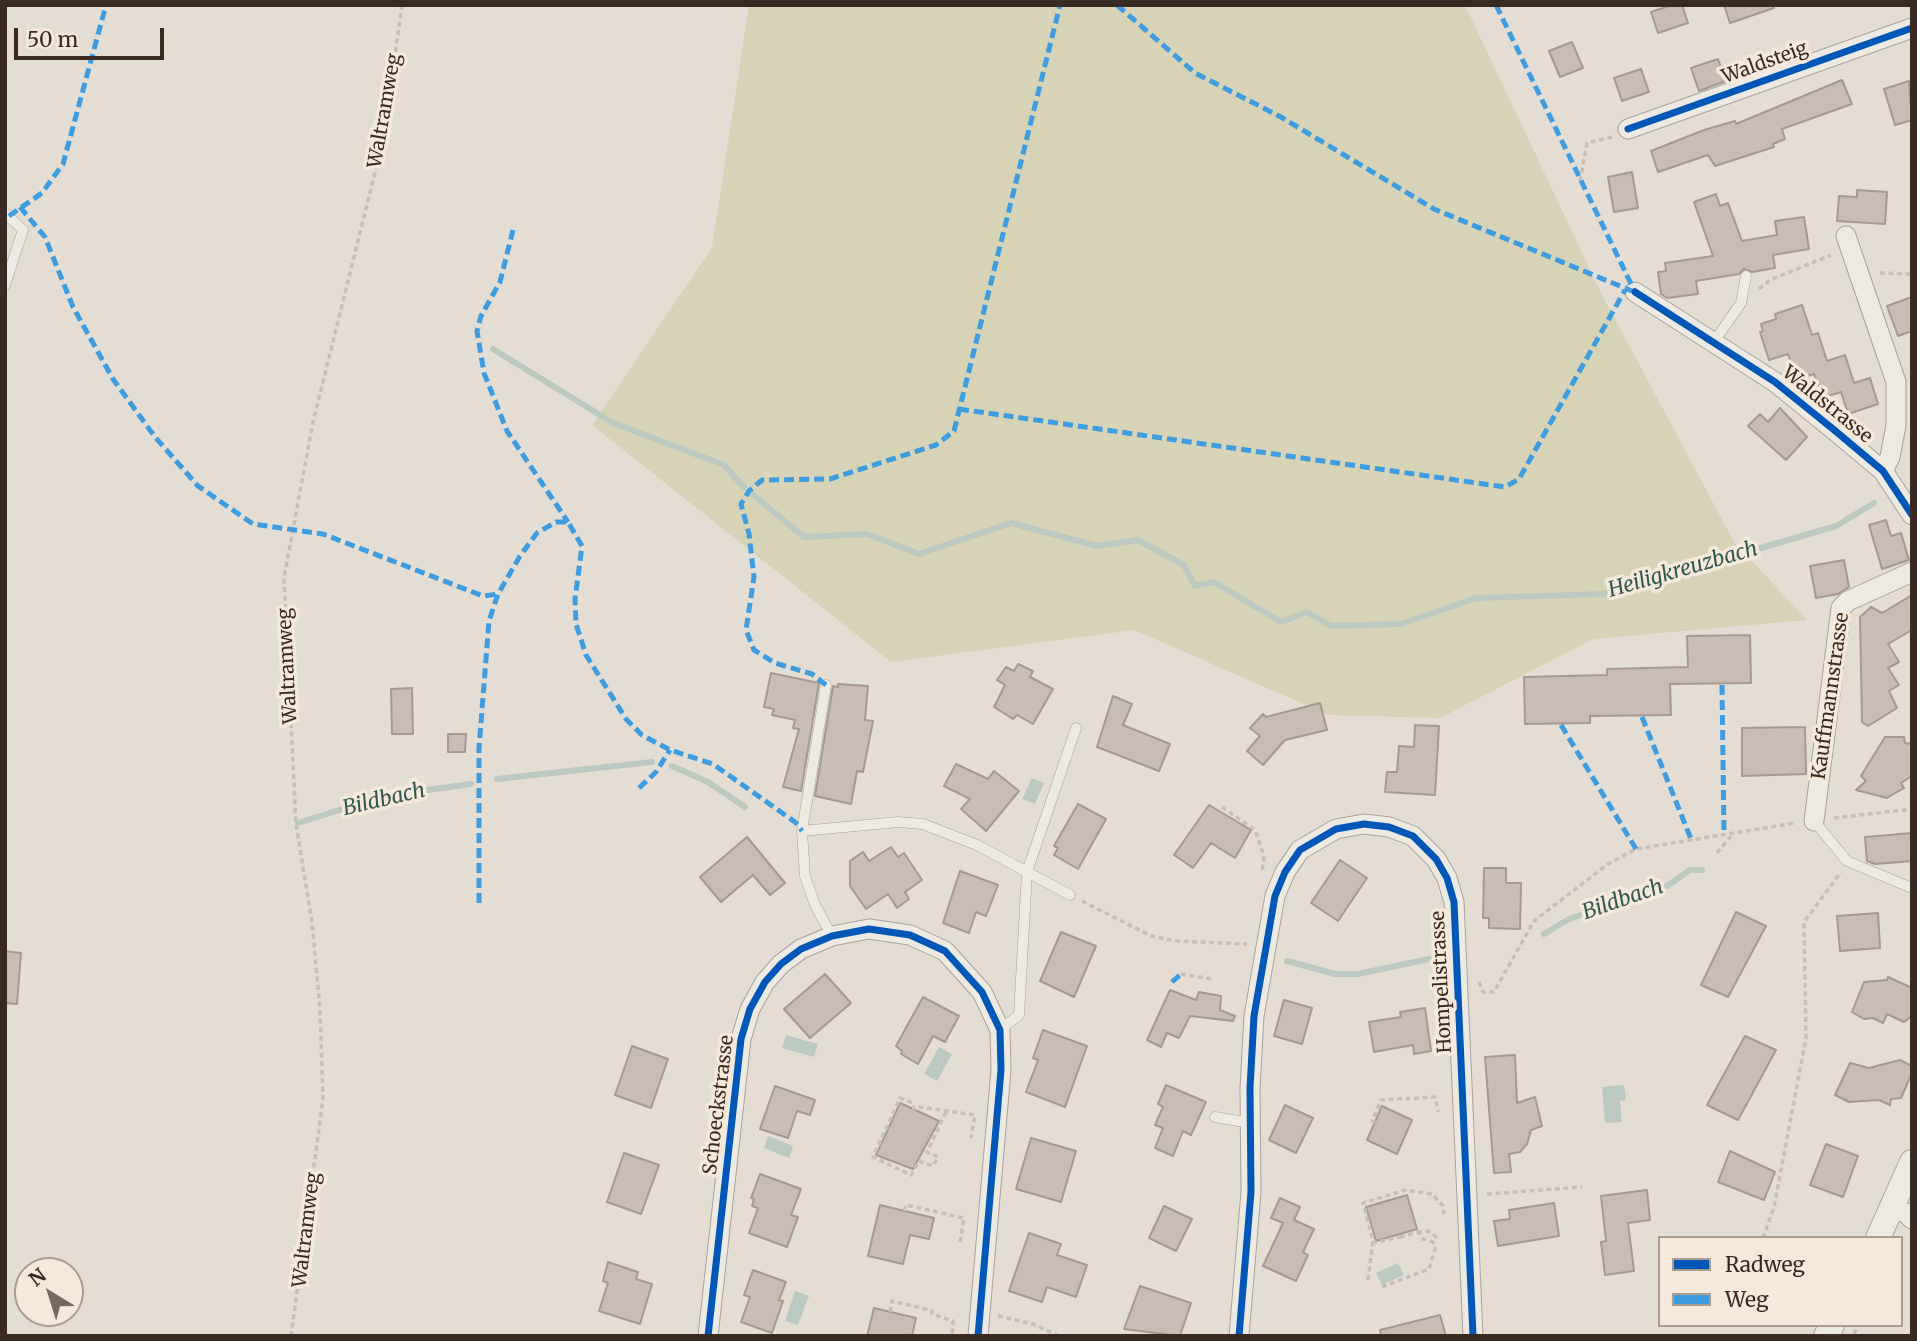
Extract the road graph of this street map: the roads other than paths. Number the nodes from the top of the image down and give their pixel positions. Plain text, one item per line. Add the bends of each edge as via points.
1 (1912, 28) edge
2 (1628, 129) dead end
3 (5, 212) edge
4 (1847, 243) road end
5 (1746, 276) dead end
6 (5, 285) edge
7 (1635, 292) dead end
8 (1713, 343) junction
9 (1882, 471) junction
10 (1912, 515) edge
11 (1912, 572) edge
12 (826, 685) dead end
13 (1076, 728) dead end
14 (1814, 821) joint
15 (802, 831) junction
16 (1027, 872) junction
17 (1912, 888) edge
18 (1070, 895) road end
19 (832, 936) junction
20 (1000, 1030) junction
21 (1215, 1117) dead end
22 (1250, 1123) junction
23 (1912, 1162) edge
24 (1903, 1214) edge
25 (1880, 1236) edge
26 (708, 1336) edge
27 (978, 1336) edge
28 (1238, 1336) edge
29 (1473, 1336) edge

1 - 2 street, Waldsteig
3 - 6 lane via 23,230
4 - 9 street via 1896,382 1896,425 1890,457
5 - 8 lane via 1741,303
7 - 8 street, Waldstrasse
8 - 9 street, Waldstrasse via 1775,382
9 - 10 street, Waldstrasse
11 - 14 street, Kauffmannstrasse via 1847,601 1841,608
12 - 15 lane
13 - 16 lane
14 - 17 lane via 1847,861
15 - 16 lane via 923,824
15 - 19 lane via 805,876 814,905
16 - 18 lane
16 - 20 lane via 1019,1016
19 - 20 street, Schoeckstrasse via 869,929 910,935 945,951 982,992
19 - 26 street, Schoeckstrasse via 782,964 750,1009 741,1039
20 - 27 street, Schoeckstrasse via 1001,1070
21 - 22 lane
22 - 28 street, Hompelistrasse via 1251,1200
22 - 29 street, Hompelistrasse via 1254,1016 1267,933 1285,872 1300,850 1336,829 1364,824 1413,836 1436,859 1454,902
23 - 24 street
24 - 25 street

